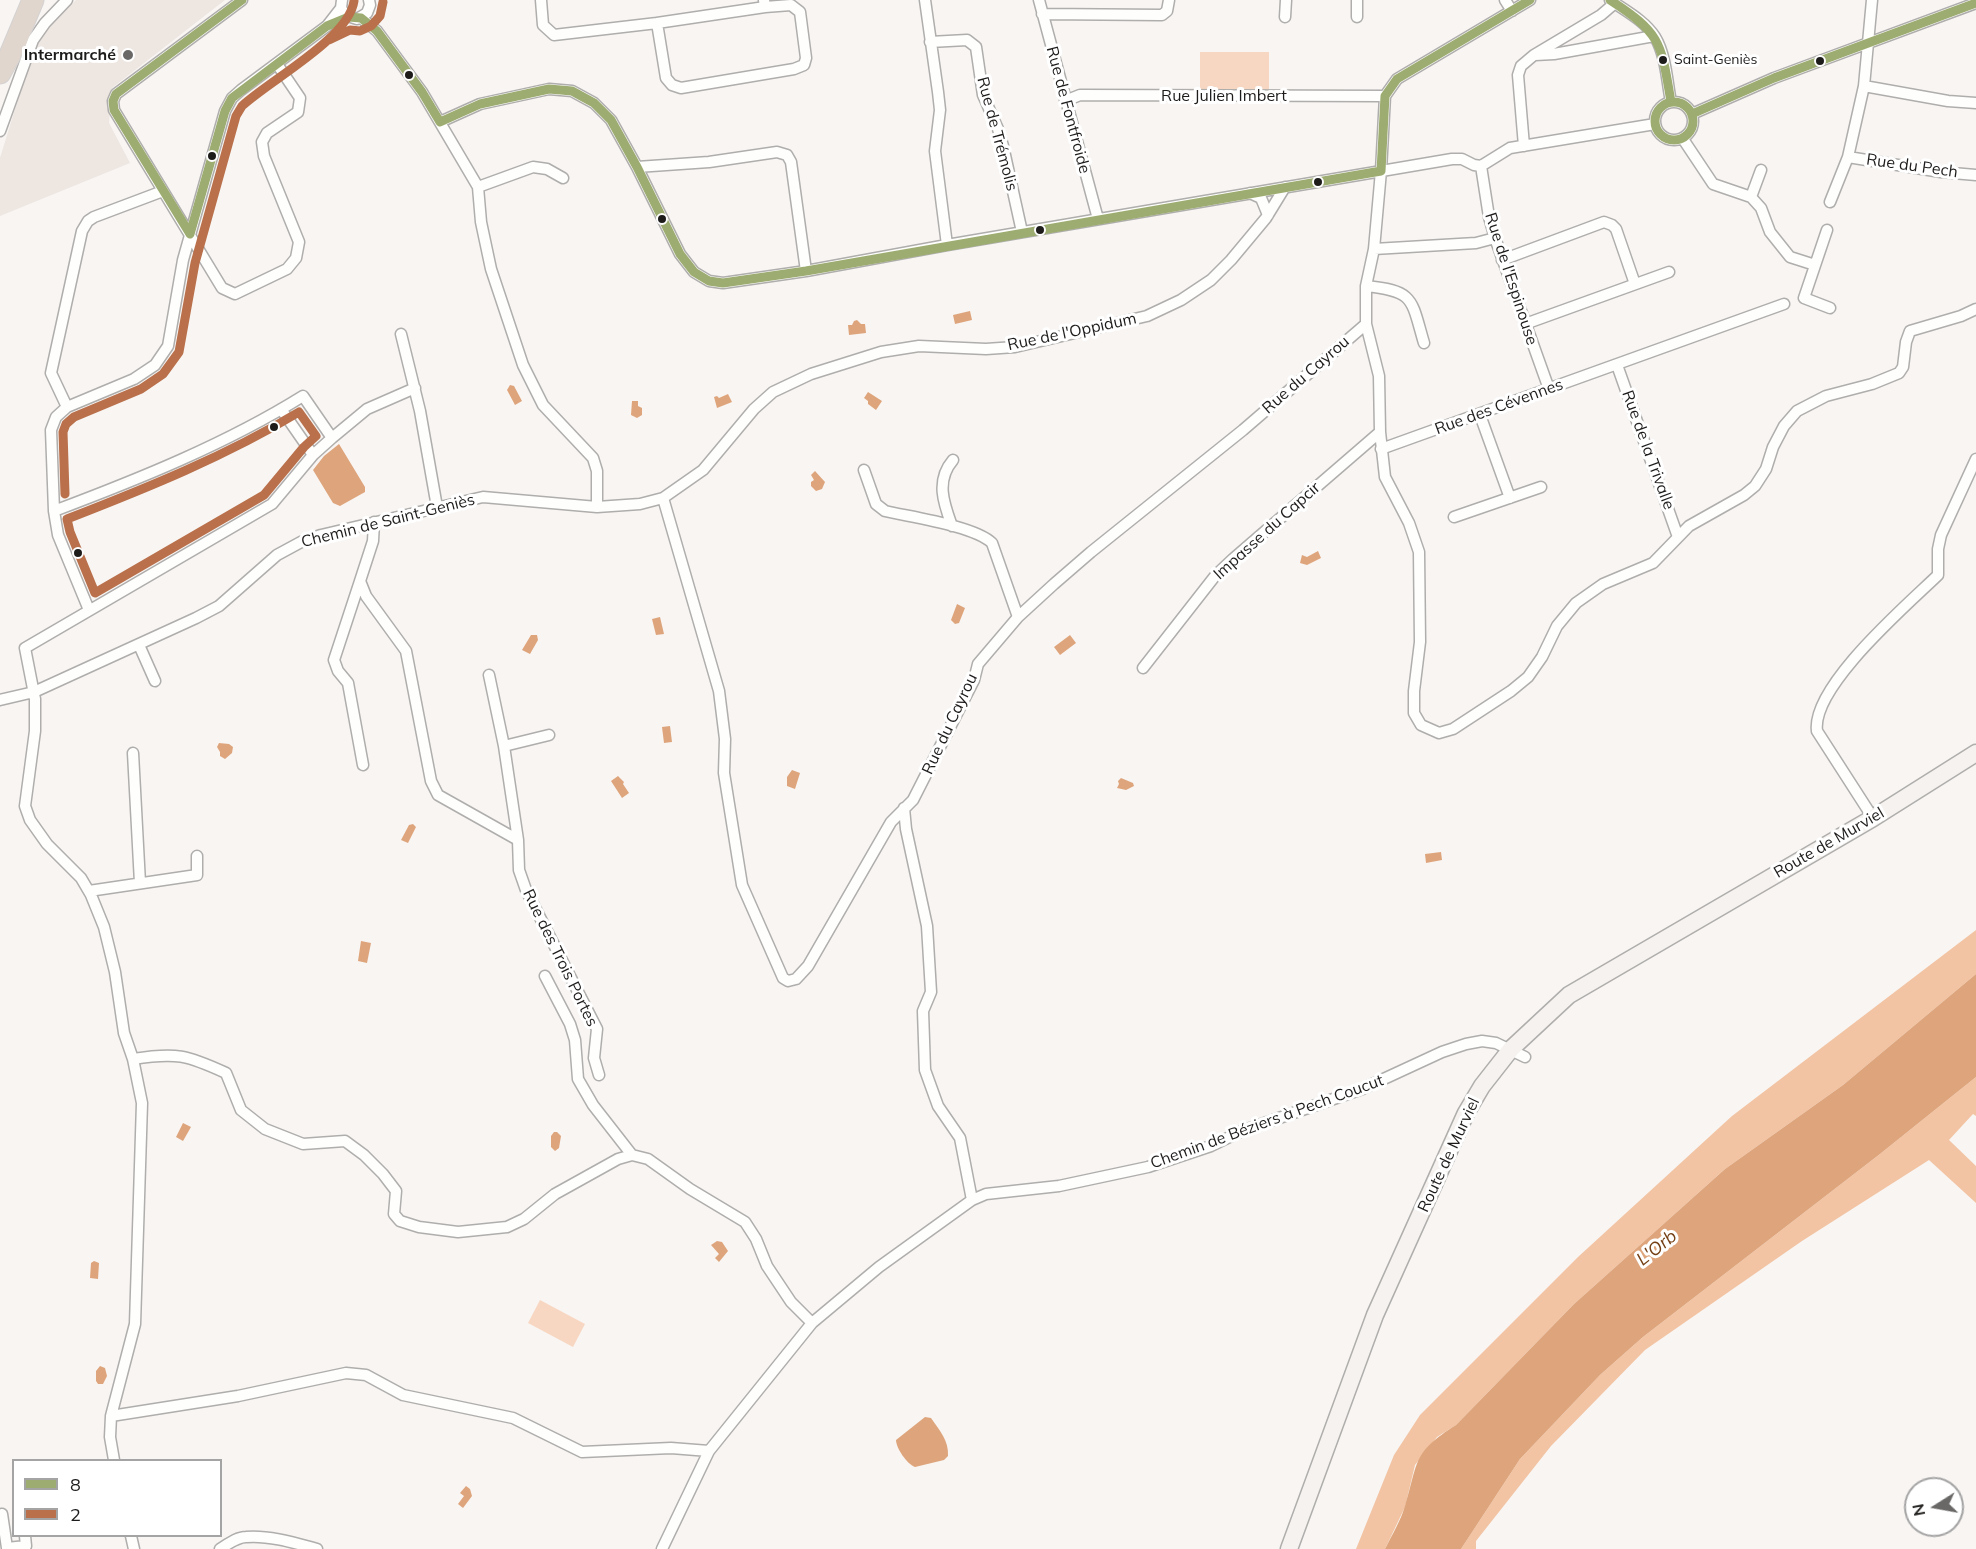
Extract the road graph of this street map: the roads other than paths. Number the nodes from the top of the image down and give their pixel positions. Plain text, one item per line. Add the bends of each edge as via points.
1 (33, 0) edge
2 (67, 0) edge
3 (242, 0) edge
4 (542, 0) edge
5 (925, 0) edge
6 (1039, 0) edge
7 (1169, 0) edge
8 (1286, 0) edge
9 (1357, 0) edge
10 (1505, 0) edge
11 (1530, 0) edge
12 (1872, 0) edge
13 (1612, 2) edge
14 (370, 3) edge
15 (1976, 3) edge
16 (341, 4) edge
17 (765, 4) edge
18 (1512, 11) junction
19 (1042, 14) junction
20 (349, 17) junction
21 (1285, 17) dead end
22 (361, 18) junction
23 (1357, 18) dead end
24 (657, 24) junction
25 (327, 26) junction
26 (377, 31) junction
27 (1654, 36) junction
28 (930, 42) junction
29 (1869, 42) junction
30 (1534, 55) junction
31 (277, 64) junction
32 (0, 73) edge
33 (1864, 86) junction
34 (1385, 96) junction
35 (1065, 101) junction
36 (1671, 102) junction
37 (1976, 103) edge
38 (1692, 114) junction
39 (440, 122) junction
40 (1655, 124) junction
41 (0, 132) edge
42 (1683, 139) junction
43 (1524, 146) junction
44 (1848, 157) junction
45 (1481, 166) junction
46 (637, 167) junction
47 (1761, 170) dead end
48 (1381, 171) junction
49 (1976, 175) edge
50 (563, 178) dead end
51 (478, 187) junction
52 (1285, 187) junction
53 (163, 191) junction
54 (1250, 193) junction
55 (1751, 197) junction
56 (1830, 202) dead end
57 (1268, 215) junction
58 (1098, 219) junction
59 (1827, 230) dead end
60 (1022, 232) junction
61 (190, 234) junction
62 (1495, 238) junction
63 (947, 245) junction
64 (1374, 249) junction
65 (1502, 260) junction
66 (1815, 265) junction
67 (806, 271) junction
68 (1669, 273) dead end
69 (1635, 284) junction
70 (1366, 286) junction
71 (1785, 304) dead end
72 (1830, 308) dead end
73 (1976, 309) edge
74 (1366, 324) junction
75 (1525, 324) junction
76 (401, 334) dead end
77 (1424, 343) dead end
78 (1617, 365) junction
79 (415, 388) junction
80 (1549, 389) junction
81 (773, 392) joint
82 (67, 407) junction
83 (281, 409) junction
84 (1479, 415) junction
85 (1380, 432) junction
86 (332, 438) junction
87 (1381, 449) junction
88 (313, 455) junction
89 (1976, 459) edge
90 (953, 460) dead end
91 (864, 470) dead end
92 (1541, 487) dead end
93 (663, 498) junction
94 (1510, 498) junction
95 (437, 507) junction
96 (597, 507) junction
97 (54, 511) junction
98 (1454, 518) dead end
99 (374, 522) junction
100 (952, 526) junction
101 (1678, 537) junction
102 (360, 581) junction
103 (89, 610) junction
104 (1018, 617) junction
105 (139, 645) junction
106 (1143, 668) dead end
107 (489, 675) dead end
108 (155, 681) dead end
109 (34, 692) junction
110 (0, 700) edge
111 (549, 735) dead end
112 (504, 746) junction
113 (134, 753) dead end
114 (1976, 753) edge
115 (363, 765) dead end
116 (904, 808) junction
117 (1873, 818) junction
118 (518, 840) junction
119 (196, 856) dead end
120 (140, 883) junction
121 (89, 891) junction
122 (545, 976) dead end
123 (1518, 1053) junction
124 (133, 1059) junction
125 (599, 1075) dead end
126 (632, 1155) junction
127 (972, 1200) junction
128 (812, 1323) junction
129 (111, 1416) junction
130 (709, 1451) junction
131 (114, 1459) edge
132 (5, 1514) edge
133 (25, 1537) edge
134 (220, 1549) edge
135 (317, 1549) edge
136 (662, 1549) edge
137 (1289, 1549) edge

1 - 32 highway
2 - 41 street via 36,34
3 - 53 street via 116,94 113,101 114,110
4 - 24 street via 543,25 554,35
5 - 28 street
6 - 19 street, Rue de Fontfroide
7 - 19 street via 1162,15
8 - 21 street
9 - 23 street
10 - 18 street
11 - 18 street
12 - 29 street, Rue du Pech
13 - 27 street
13 - 30 street via 1601,15
14 - 22 street
14 - 26 street
15 - 29 street
16 - 20 street
16 - 25 street
17 - 24 street
17 - 24 street via 791,5 800,12 804,65 681,88 666,78
18 - 34 street via 1397,79
19 - 35 street, Rue de Fontfroide
20 - 22 street
20 - 25 street
22 - 26 street
25 - 31 street
26 - 39 street
27 - 30 street
27 - 36 street
28 - 60 street, Rue de Trémolis via 968,40 976,47 983,95 1003,146
28 - 63 street via 940,110 935,151
29 - 33 street, Rue du Pech
29 - 38 street
30 - 43 street via 1521,66 1518,75
31 - 61 street via 232,98 225,111
31 - 61 street via 300,98 297,112 267,133 262,142 299,242 296,258 287,269 235,294 222,288
33 - 37 street
33 - 44 street, Rue du Pech
34 - 35 street, Rue Julien Imbert via 1080,95
34 - 48 street, Rue du Cayrou
35 - 58 street, Rue de Fontfroide
36 - 38 street via 1683,104
36 - 40 street via 1660,108
38 - 42 street via 1691,131
39 - 46 street via 480,104 549,89 572,91 594,103 611,120
39 - 51 street
40 - 42 street via 1665,138
40 - 43 street
42 - 55 street via 1713,184
43 - 45 street via 1504,150
44 - 49 street, Rue du Pech
44 - 56 street, Rue du Pech
45 - 48 street via 1452,159
45 - 62 street, Rue de l'Espinouse
46 - 67 street via 680,254 694,272 709,281 723,283
46 - 67 street via 777,152 787,155
47 - 55 street
48 - 52 street
48 - 64 street, Rue du Cayrou
50 - 51 street via 547,169 532,167
51 - 96 street via 491,269 523,365 543,405 593,458
52 - 54 street
52 - 57 street, Rue de l'Oppidum
53 - 61 street
53 - 82 street via 94,217 82,231 51,373
54 - 57 street via 1261,198
54 - 58 street
55 - 66 street via 1761,208 1770,232 1790,257
57 - 81 street, Rue de l'Oppidum via 1211,280 1147,316 1015,347 919,346 881,352 811,374
58 - 60 street
59 - 66 street
60 - 63 street
61 - 82 street via 168,346 155,365 134,379
62 - 64 street via 1476,243
62 - 65 street, Rue de l'Espinouse
63 - 67 street
64 - 70 street, Rue du Cayrou
65 - 69 street via 1604,222 1616,229
65 - 75 street, Rue de l'Espinouse
66 - 72 street via 1804,298
68 - 69 street
69 - 75 street
70 - 74 street, Rue du Cayrou
70 - 77 street via 1403,293 1413,304
71 - 78 street, Rue des Cévennes
73 - 101 street via 1910,331 1899,373 1814,401 1797,411 1784,426 1755,486 1689,526
74 - 85 street via 1379,376
74 - 104 street, Rue du Cayrou
75 - 80 street, Rue de l'Espinouse
76 - 79 street
78 - 80 street, Rue des Cévennes
78 - 101 street, Rue de la Trivalle
79 - 86 street via 367,410
79 - 95 street
80 - 84 street, Rue des Cévennes
81 - 93 street, Chemin de Saint-Geniès via 703,470
82 - 97 street via 56,417 51,430
83 - 86 street via 303,396
83 - 88 street
83 - 97 street via 207,447
84 - 87 street, Rue des Cévennes
84 - 94 street
85 - 87 street
85 - 106 street, Impasse du Capcir via 1233,558
86 - 88 street
87 - 101 street via 1385,477 1419,552 1420,642 1414,713 1418,722 1431,731 1454,729 1511,691 1528,677 1557,626 1576,603 1603,584 1653,563
88 - 103 street via 272,504
89 - 117 street via 1941,535 1938,575 1852,660 1830,690 1816,720 1817,731
90 - 100 street via 941,494
91 - 100 street via 876,504 885,511
92 - 94 street
93 - 96 street, Chemin de Saint-Geniès
93 - 116 street, Rue du Cayrou via 719,691 724,773 742,885 783,978 796,979 808,966 891,822
94 - 98 street
95 - 96 street, Chemin de Saint-Geniès via 483,497
95 - 99 street, Chemin de Saint-Geniès
97 - 103 street via 58,535
99 - 102 street via 373,540
99 - 105 street, Chemin de Saint-Geniès via 301,542 277,555 219,606
100 - 104 street via 981,534 992,543
102 - 115 street via 334,660 348,683
102 - 118 street via 366,596 406,651 431,781 438,795
103 - 109 street via 25,648
104 - 116 street, Rue du Cayrou via 978,664 944,741 913,800
105 - 108 street
105 - 109 street, Chemin de Saint-Geniès
107 - 112 street, Rue des Trois Portes
109 - 110 street, Chemin de Saint-Geniès
109 - 121 street via 35,731 25,806 47,844
111 - 112 street
112 - 118 street, Rue des Trois Portes
113 - 120 street
114 - 117 main road, Route de Murviel
116 - 127 street via 927,926 931,992 923,1011 925,1070 938,1106 960,1138
117 - 123 main road, Route de Murviel via 1569,995
118 - 125 street, Rue des Trois Portes via 519,870 526,890 597,1029 594,1058
119 - 120 street via 197,875
120 - 121 street
121 - 124 street via 104,927 124,1033
122 - 126 street via 570,1024 578,1079
123 - 127 street, Chemin de Béziers à Pech Coucut via 1496,1043 1466,1044 1362,1089 1148,1167 1059,1186 986,1194
123 - 137 main road, Route de Murviel via 1482,1086 1466,1113 1375,1315
124 - 126 street via 161,1054 205,1063 226,1073 241,1110 265,1129 303,1144 345,1141 364,1155 396,1191 394,1214 400,1221 419,1227 458,1232 507,1227 524,1219 555,1194
124 - 129 street via 142,1103 135,1324
126 - 128 street via 648,1159 745,1222 791,1302
127 - 128 street, Chemin de Béziers à Pech Coucut via 879,1267
128 - 130 street, Chemin de Béziers à Pech Coucut
129 - 130 street via 238,1396 346,1373 366,1376 403,1395 513,1418 582,1452 671,1448
129 - 131 street
130 - 136 street, Chemin de Béziers à Pech Coucut
132 - 133 street via 7,1548 26,1546
134 - 135 street via 245,1537 291,1541

